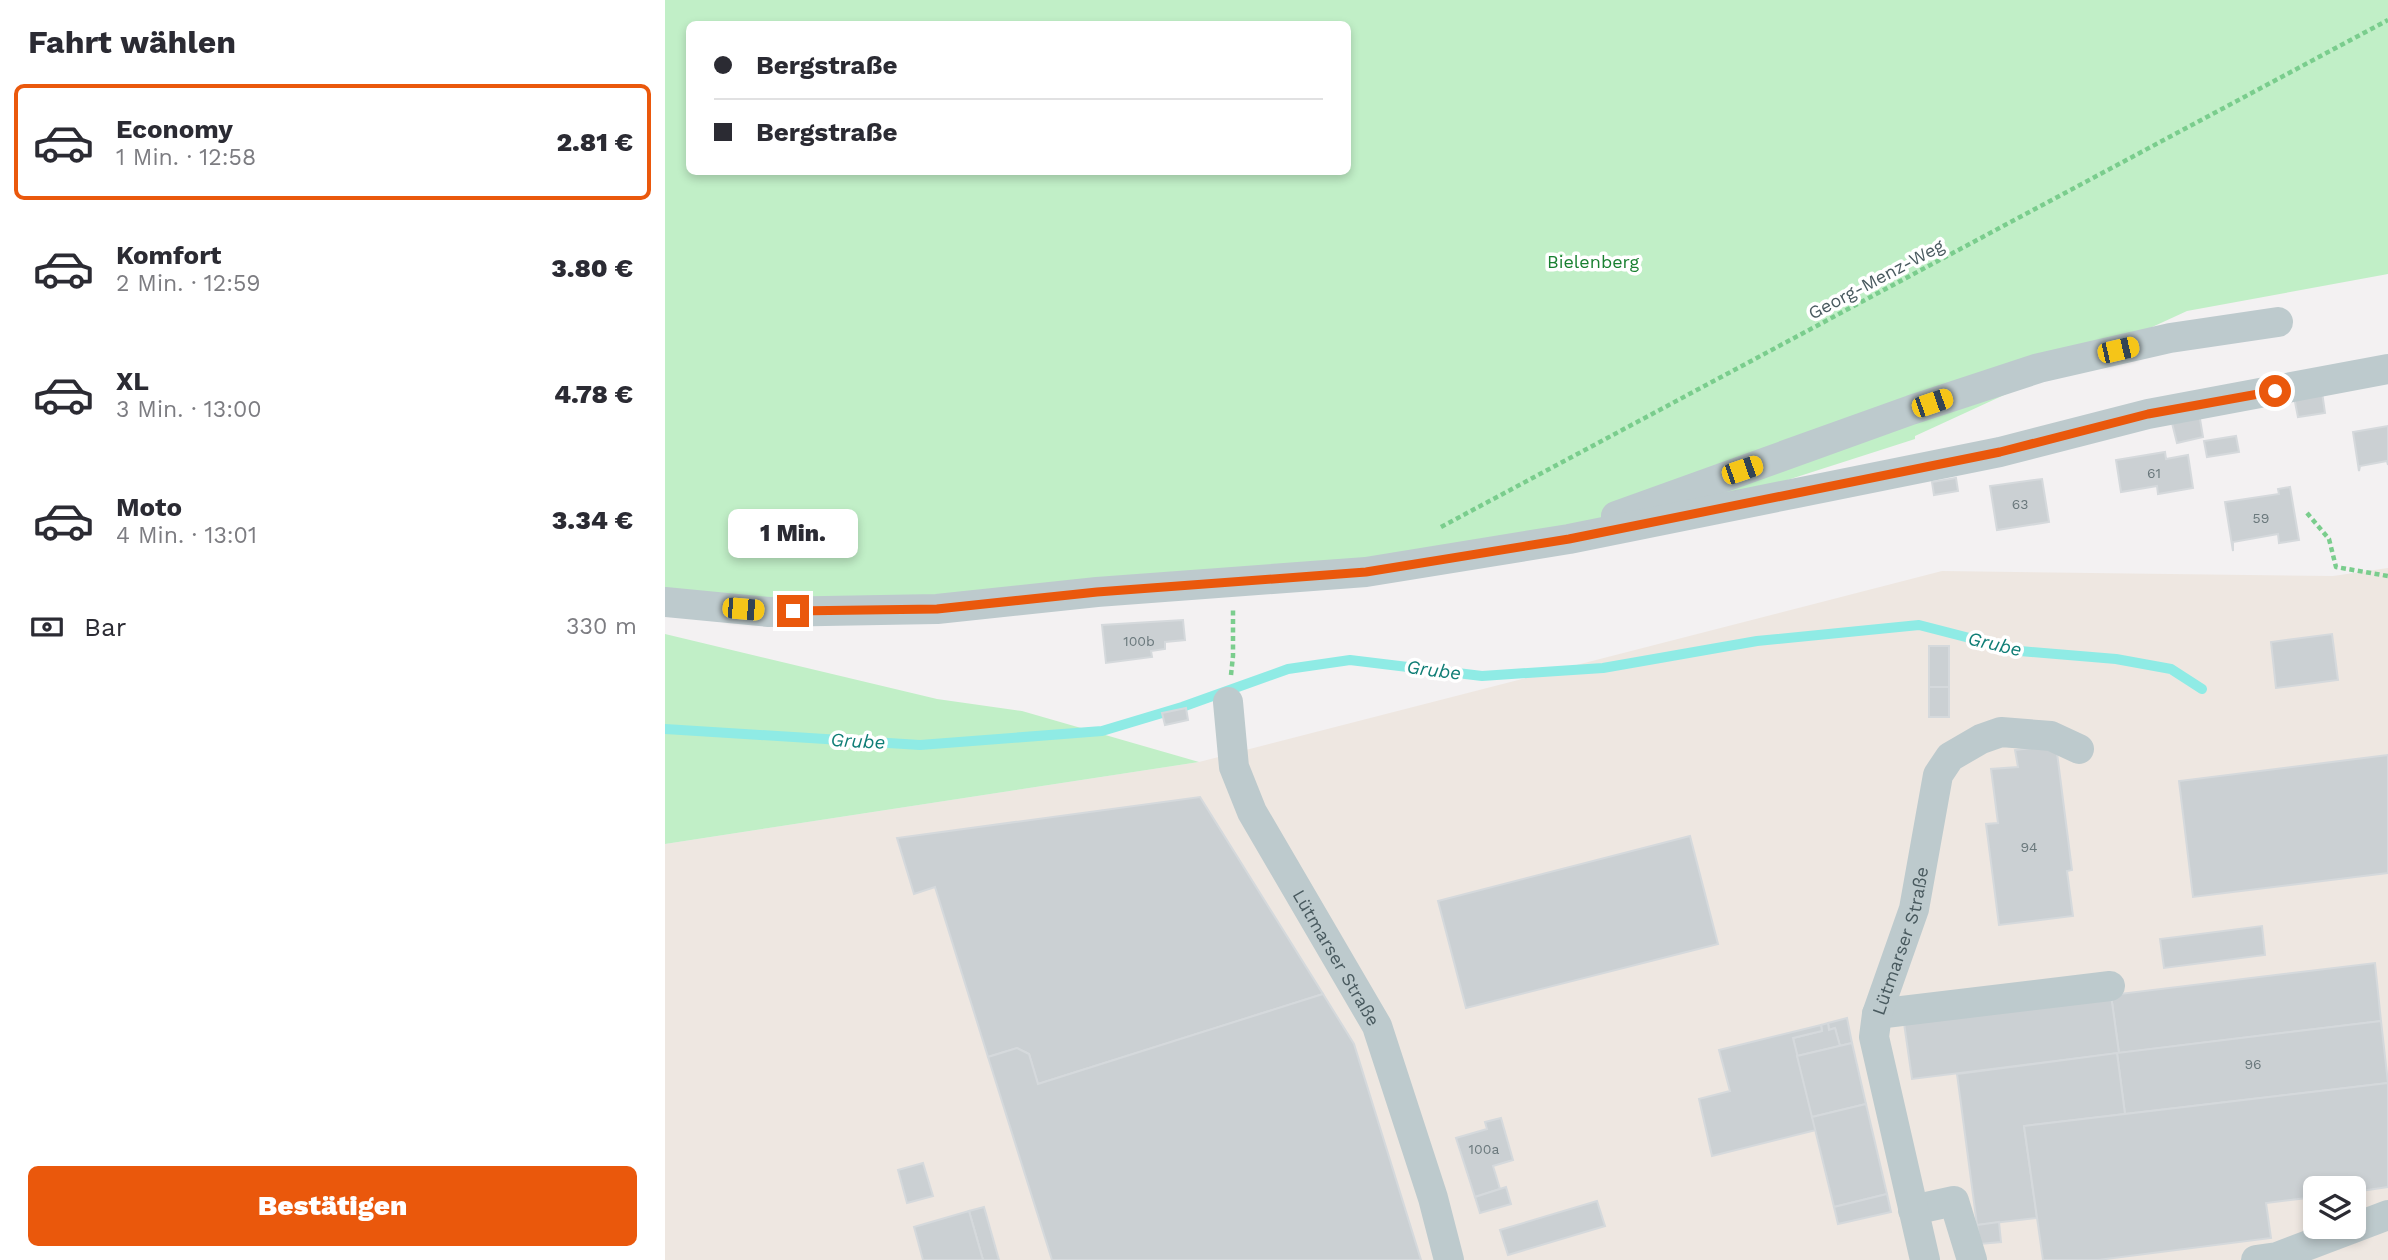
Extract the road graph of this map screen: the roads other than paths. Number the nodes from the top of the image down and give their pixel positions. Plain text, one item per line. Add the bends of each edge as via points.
1 (2278, 323) dead end
2 (2388, 369) edge
3 (1569, 539) junction
4 (665, 602) edge
5 (1228, 702) dead end
6 (2079, 750) dead end
7 (2110, 986) dead end
8 (1877, 1014) junction
9 (1913, 1210) junction
10 (2388, 1215) edge
11 (1449, 1260) edge
12 (1926, 1260) edge
13 (1972, 1260) edge
14 (2256, 1260) edge

1 - 3 street via 2170,338 2029,372 1670,495 1591,525
2 - 3 street via 2148,414 2000,452
3 - 4 street via 1366,572 937,609 769,612
5 - 11 street, Lütmarser Straße via 1234,766 1252,812 1377,1026
6 - 8 street, Lütmarser Straße via 2051,736 2001,732 1950,757 1938,775 1915,909
7 - 8 street
8 - 9 street, Lütmarser Straße via 1874,1037
9 - 12 street, Lütmarser Straße
9 - 13 street via 1954,1201
10 - 14 street via 2277,1257

